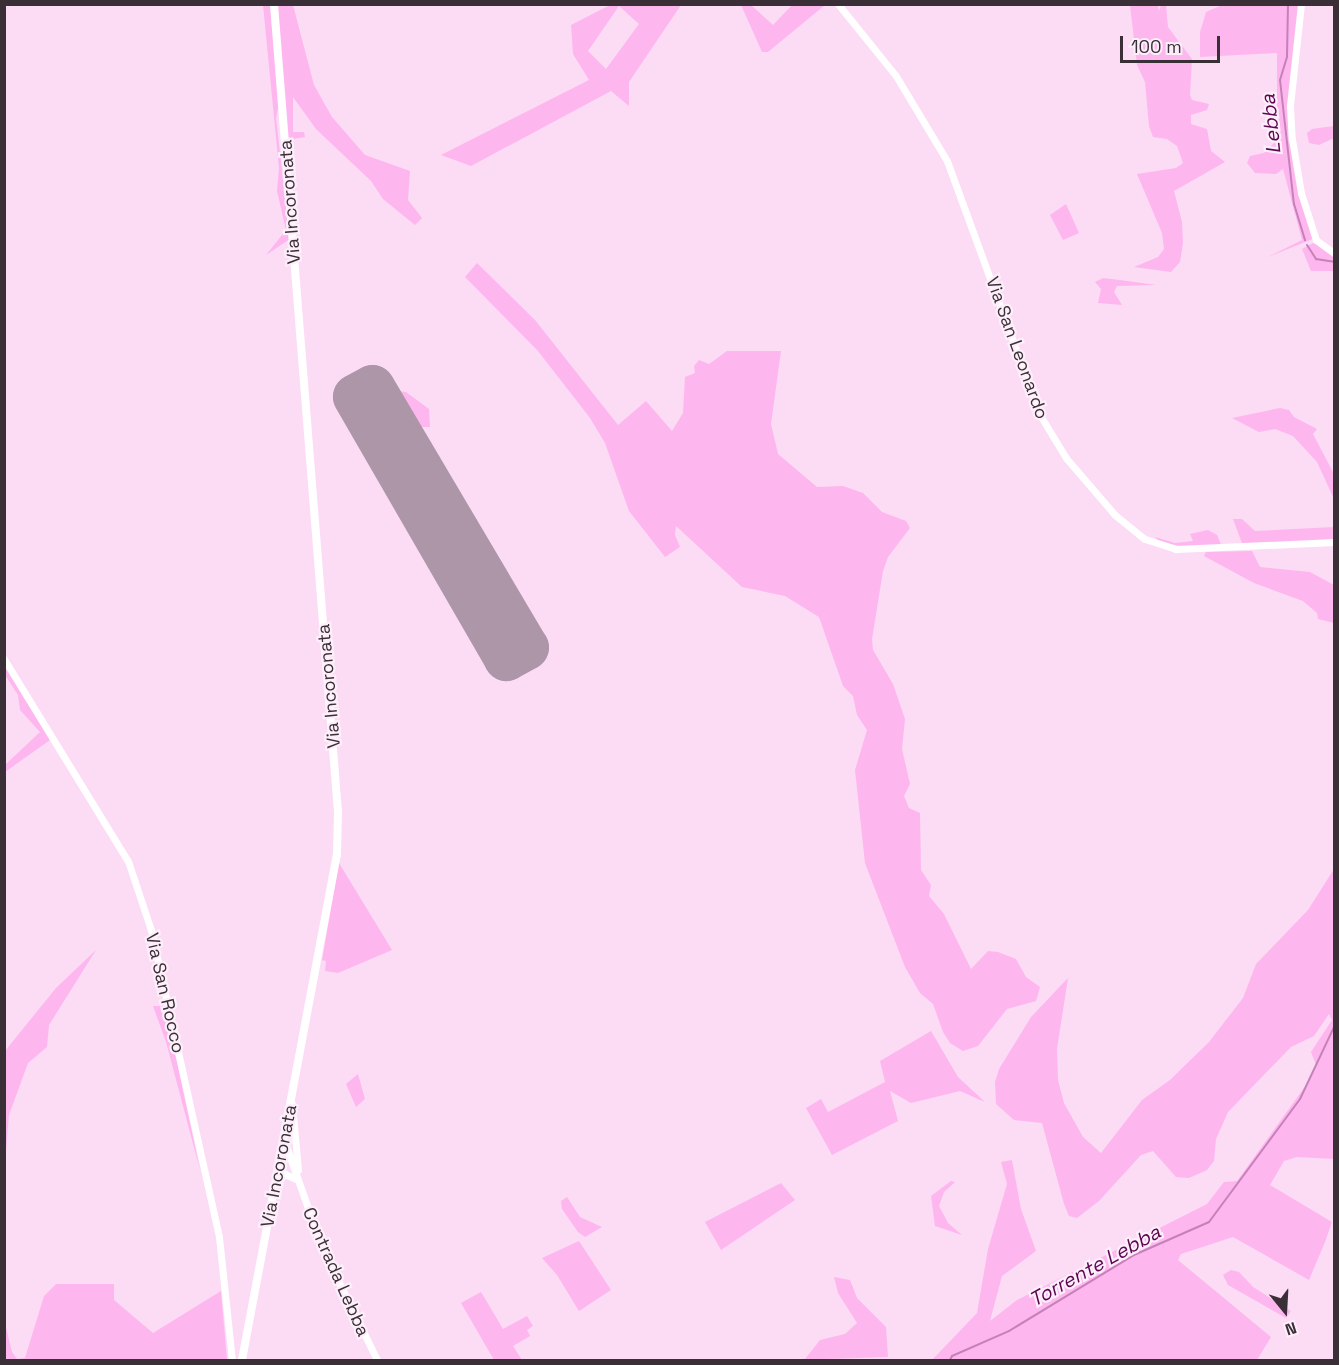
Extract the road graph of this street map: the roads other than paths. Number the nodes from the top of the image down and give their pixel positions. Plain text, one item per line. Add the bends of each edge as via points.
1 (274, 4) edge
2 (838, 4) edge
3 (1301, 4) edge
4 (1335, 253) edge
5 (1335, 542) edge
6 (4, 659) edge
7 (292, 1103) junction
8 (284, 1140) junction
9 (297, 1156) junction
10 (299, 1182) junction
11 (276, 1183) junction
12 (232, 1360) edge
13 (242, 1360) edge
14 (377, 1360) edge

1 - 7 main road, Via Incoronata via 338,812 337,854
2 - 5 street, Via San Leonardo via 896,76 947,161 1040,415 1066,458 1115,515 1145,539 1176,549
3 - 4 street via 1290,106 1292,139 1301,193 1317,240
6 - 12 street, Via San Rocco via 128,861 151,930 219,1237
7 - 8 main road, Via Incoronata
7 - 9 street
8 - 9 street via 292,1145
8 - 10 street
8 - 11 main road, Via Incoronata
9 - 10 street
10 - 11 street via 290,1174
10 - 14 street, Contrada Lebba via 322,1248
11 - 13 main road, Via Incoronata

